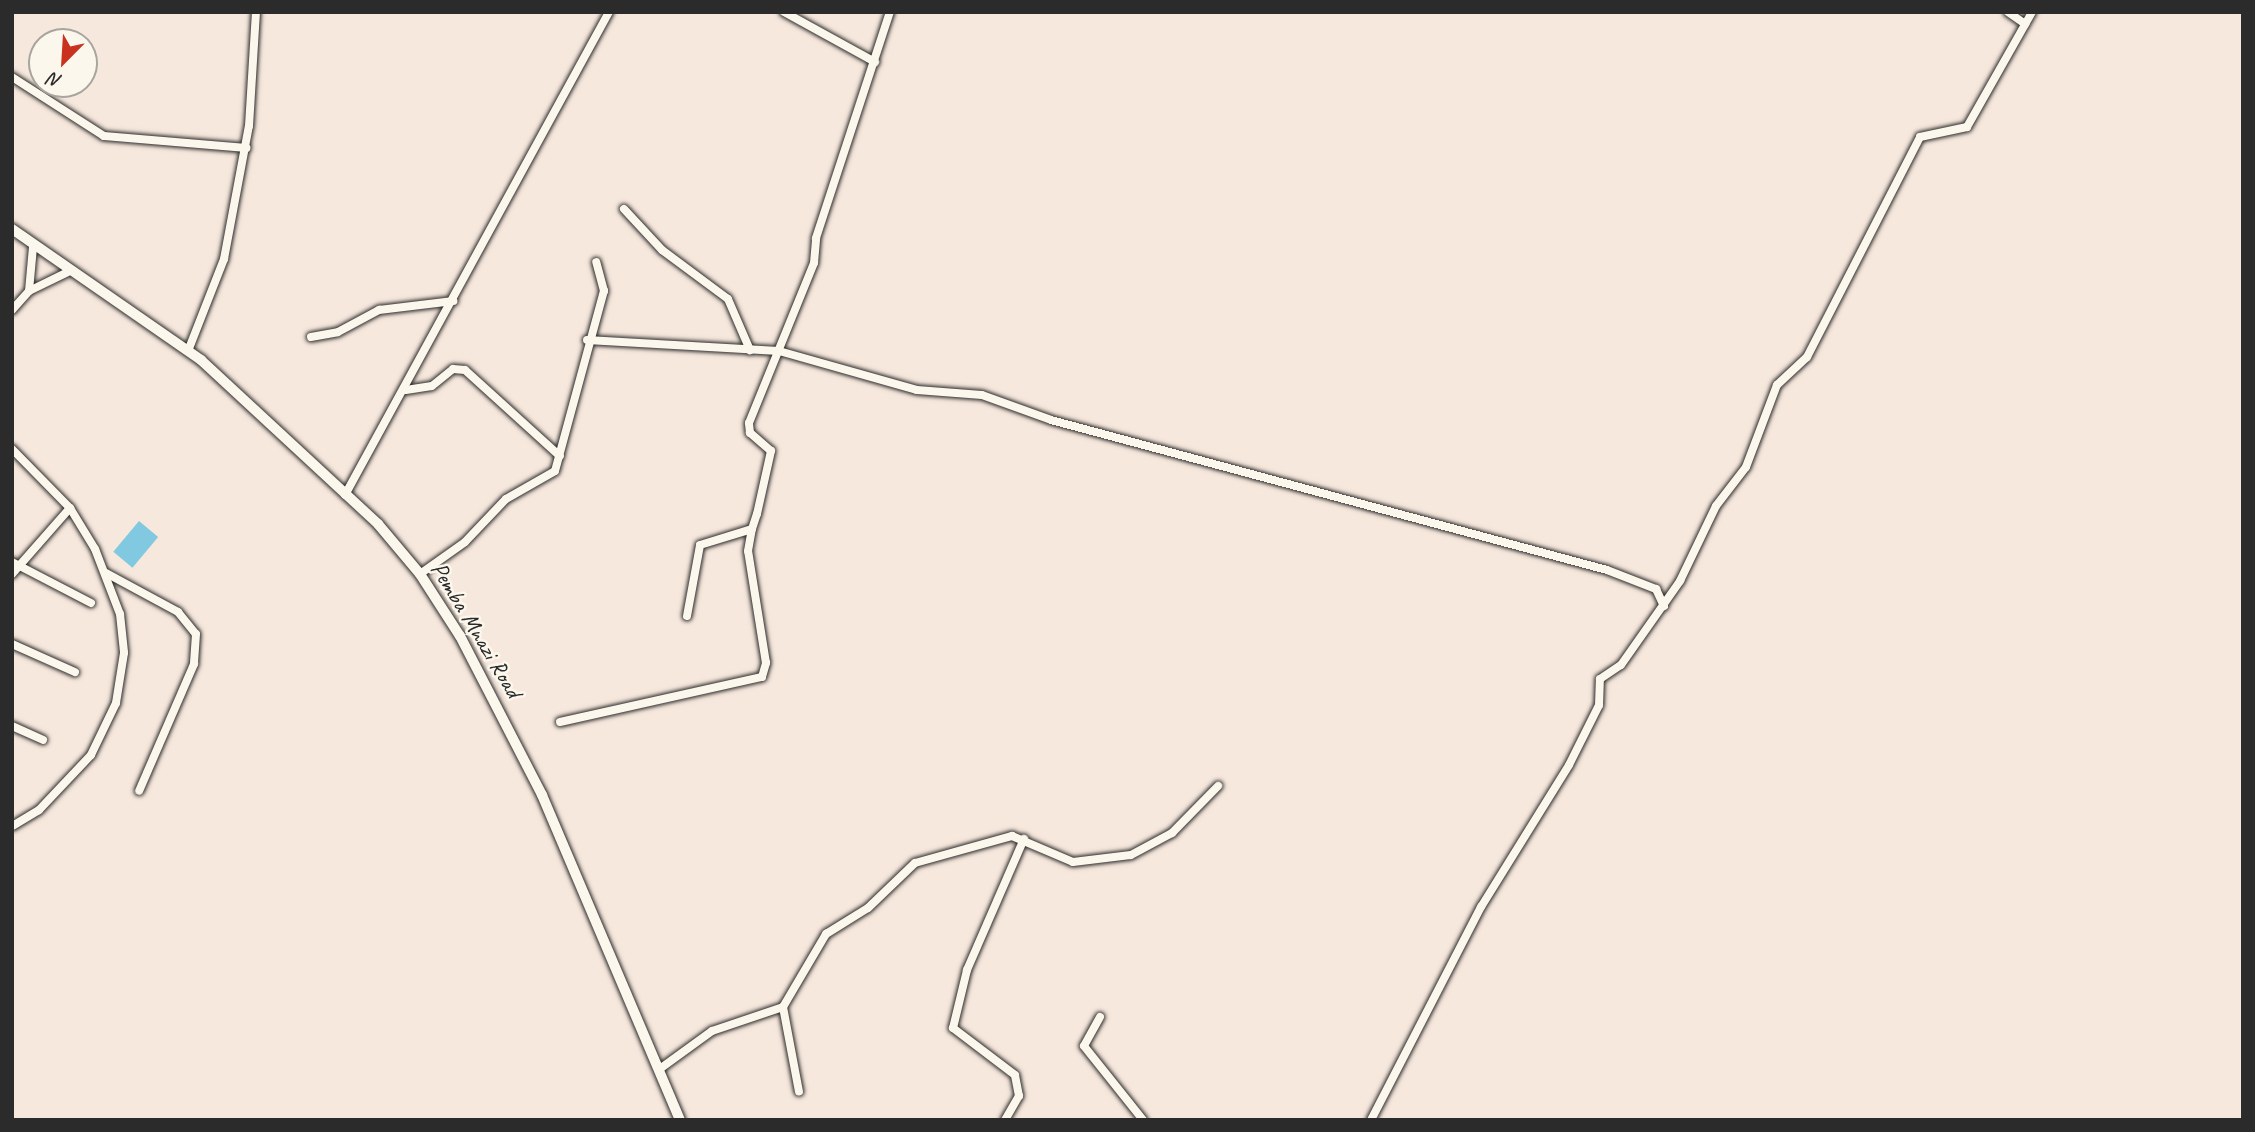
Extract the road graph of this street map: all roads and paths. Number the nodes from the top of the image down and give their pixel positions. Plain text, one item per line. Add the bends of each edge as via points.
1 (256, 12) edge
2 (609, 12) edge
3 (784, 12) edge
4 (890, 12) edge
5 (2008, 12) edge
6 (2032, 12) edge
7 (2025, 24) junction
8 (875, 62) junction
9 (12, 78) edge
10 (246, 148) junction
11 (624, 209) dead end
12 (12, 229) edge
13 (33, 247) junction
14 (596, 262) dead end
15 (68, 272) junction
16 (29, 291) junction
17 (453, 301) junction
18 (12, 310) edge
19 (311, 337) dead end
20 (587, 340) junction
21 (188, 351) junction
22 (750, 351) junction
23 (779, 351) junction
24 (406, 390) junction
25 (12, 449) edge
26 (560, 456) junction
27 (345, 495) junction
28 (71, 508) junction
29 (752, 528) junction
30 (14, 568) edge
31 (106, 573) junction
32 (420, 574) junction
33 (91, 603) dead end
34 (1664, 606) junction
35 (687, 616) dead end
36 (12, 644) edge
37 (75, 672) dead end
38 (559, 722) dead end
39 (12, 726) edge
40 (43, 740) dead end
41 (1218, 786) dead end
42 (139, 791) dead end
43 (12, 826) edge
44 (1024, 839) junction
45 (783, 1007) junction
46 (1100, 1017) dead end
47 (662, 1068) junction
48 (799, 1092) dead end
49 (680, 1120) edge
50 (1005, 1120) edge
51 (1143, 1120) edge
52 (1371, 1120) edge

1 - 10 street
2 - 17 street
3 - 8 street
4 - 8 street
5 - 7 street
6 - 7 street
7 - 34 street via 1967,127 1920,137 1857,267 1807,358 1777,385 1746,467 1722,496
8 - 23 street via 816,238 814,263
9 - 10 street via 104,136
10 - 21 street via 219,281
11 - 22 street via 663,250 728,299
12 - 13 main road, Pemba Mnazi Road
13 - 15 main road, Pemba Mnazi Road
13 - 16 street
14 - 20 street via 604,290
15 - 16 street
15 - 21 main road, Pemba Mnazi Road
16 - 18 street
17 - 19 street via 379,310 338,332
17 - 24 street
20 - 22 street
20 - 26 street
21 - 27 main road, Pemba Mnazi Road
22 - 23 street
23 - 29 street via 749,423 771,457
23 - 34 street via 917,390 982,395 1051,420 1570,559 1649,585
24 - 26 street via 465,370
24 - 27 street
25 - 28 street
26 - 32 street via 550,476 506,499 466,542
27 - 32 main road, Pemba Mnazi Road
28 - 30 street
28 - 31 street
29 - 35 street via 700,545
29 - 38 street via 748,551 766,663 762,677
30 - 33 street
31 - 42 street via 178,612 196,634 194,664
31 - 43 street via 123,634 117,703 75,776
32 - 47 main road, Pemba Mnazi Road via 512,731
34 - 52 street via 1621,665 1600,678 1599,705 1569,765 1482,907
36 - 37 street
39 - 40 street
41 - 44 street via 1172,833 1131,855 1073,862
44 - 45 street via 1002,837 909,867 868,908 827,934
44 - 50 street via 964,980 954,1028 1015,1075 1019,1096
45 - 47 street via 712,1031
45 - 48 street
46 - 51 street via 1084,1046
47 - 49 main road, Pemba Mnazi Road

